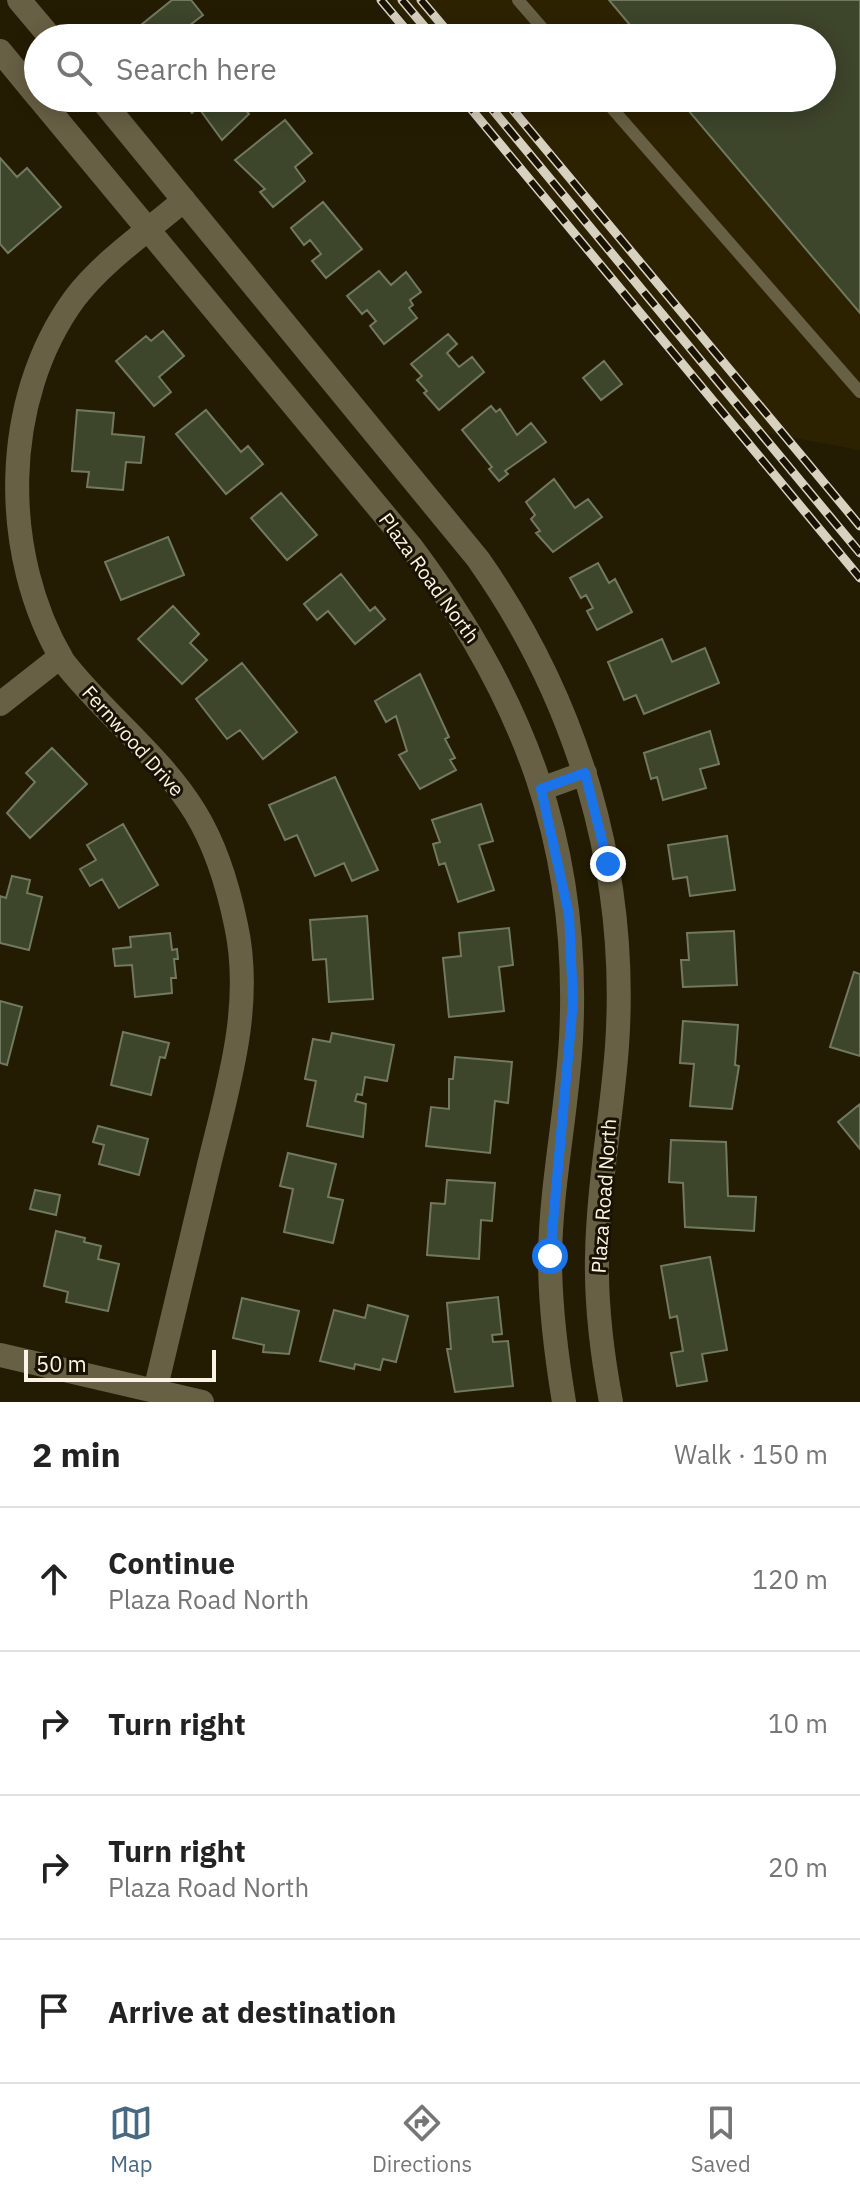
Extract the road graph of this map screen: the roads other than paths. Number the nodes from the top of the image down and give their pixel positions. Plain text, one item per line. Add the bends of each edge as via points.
1 (19, 0) edge
2 (518, 0) edge
3 (39, 24) edge
4 (539, 24) edge
5 (0, 51) edge
6 (24, 80) edge
7 (50, 112) edge
8 (112, 112) edge
9 (615, 112) edge
10 (184, 200) junction
11 (148, 230) junction
12 (860, 392) edge
13 (60, 657) junction
14 (0, 704) edge
15 (585, 773) junction
16 (541, 789) junction
17 (0, 1355) edge
18 (155, 1391) junction
19 (202, 1402) edge
20 (564, 1402) edge
21 (611, 1402) edge

1 - 3 street
2 - 4 lane
5 - 6 street, Plaza Road North
7 - 11 street, Plaza Road North
8 - 10 street, Plaza Road North
9 - 12 lane
10 - 11 street, Fernwood Drive
10 - 15 street, Plaza Road North via 487,572 529,640
11 - 13 street, Fernwood Drive via 77,296 47,338 17,414 10,456 12,543 39,622
11 - 16 street, Plaza Road North via 412,548 458,611 507,702
13 - 14 street
13 - 18 street, Fernwood Drive via 195,812 228,888 237,930 242,973 234,1058
15 - 16 street
15 - 21 street, Plaza Road North via 608,864 618,954 617,1045 597,1256
16 - 20 street, Plaza Road North via 562,872 572,957 570,1056 550,1256
17 - 18 street
18 - 19 street

